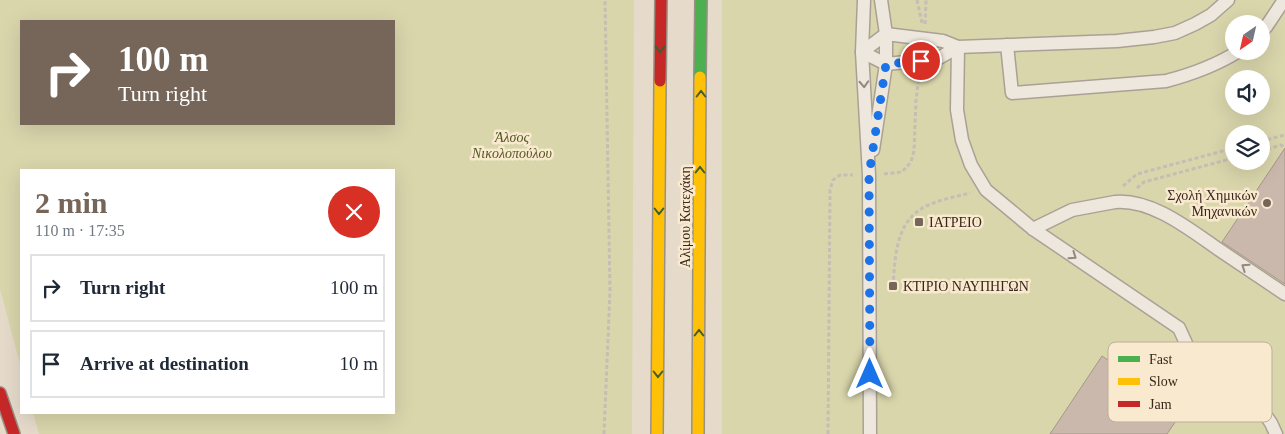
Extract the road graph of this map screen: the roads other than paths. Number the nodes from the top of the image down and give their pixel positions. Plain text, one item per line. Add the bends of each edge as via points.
1 (661, 0) edge
2 (702, 0) edge
3 (864, 0) edge
4 (881, 0) edge
5 (1228, 0) edge
6 (1284, 0) edge
7 (1270, 21) edge
8 (886, 34) junction
9 (1008, 45) junction
10 (958, 47) junction
11 (862, 52) junction
12 (1226, 60) edge
13 (886, 64) junction
14 (869, 175) junction
15 (1033, 228) junction
16 (1285, 294) edge
17 (1185, 342) edge
18 (0, 393) edge
19 (1270, 422) edge
20 (14, 434) edge
21 (658, 434) edge
22 (698, 434) edge
23 (870, 434) edge
24 (1276, 434) edge

1 -> 21 main road, Αλίμου Κατεχάκη
22 -> 2 main road, Αλίμου Κατεχάκη
3 - 11 lane
4 - 8 lane
5 - 9 lane via 1211,15 1175,33 1137,40
6 - 7 lane
8 - 10 lane via 943,40
8 - 11 lane
8 - 13 lane
9 - 10 lane
9 - 12 lane via 1012,93 1166,81
10 - 13 lane via 937,60
10 - 15 lane via 957,110 962,140 971,165 986,190
11 - 13 lane
11 -> 14 lane
13 - 14 lane
14 - 23 lane
16 -> 15 lane via 1172,218 1121,195 1072,210
15 -> 17 lane via 1179,328
18 - 20 main road
19 -> 24 lane

